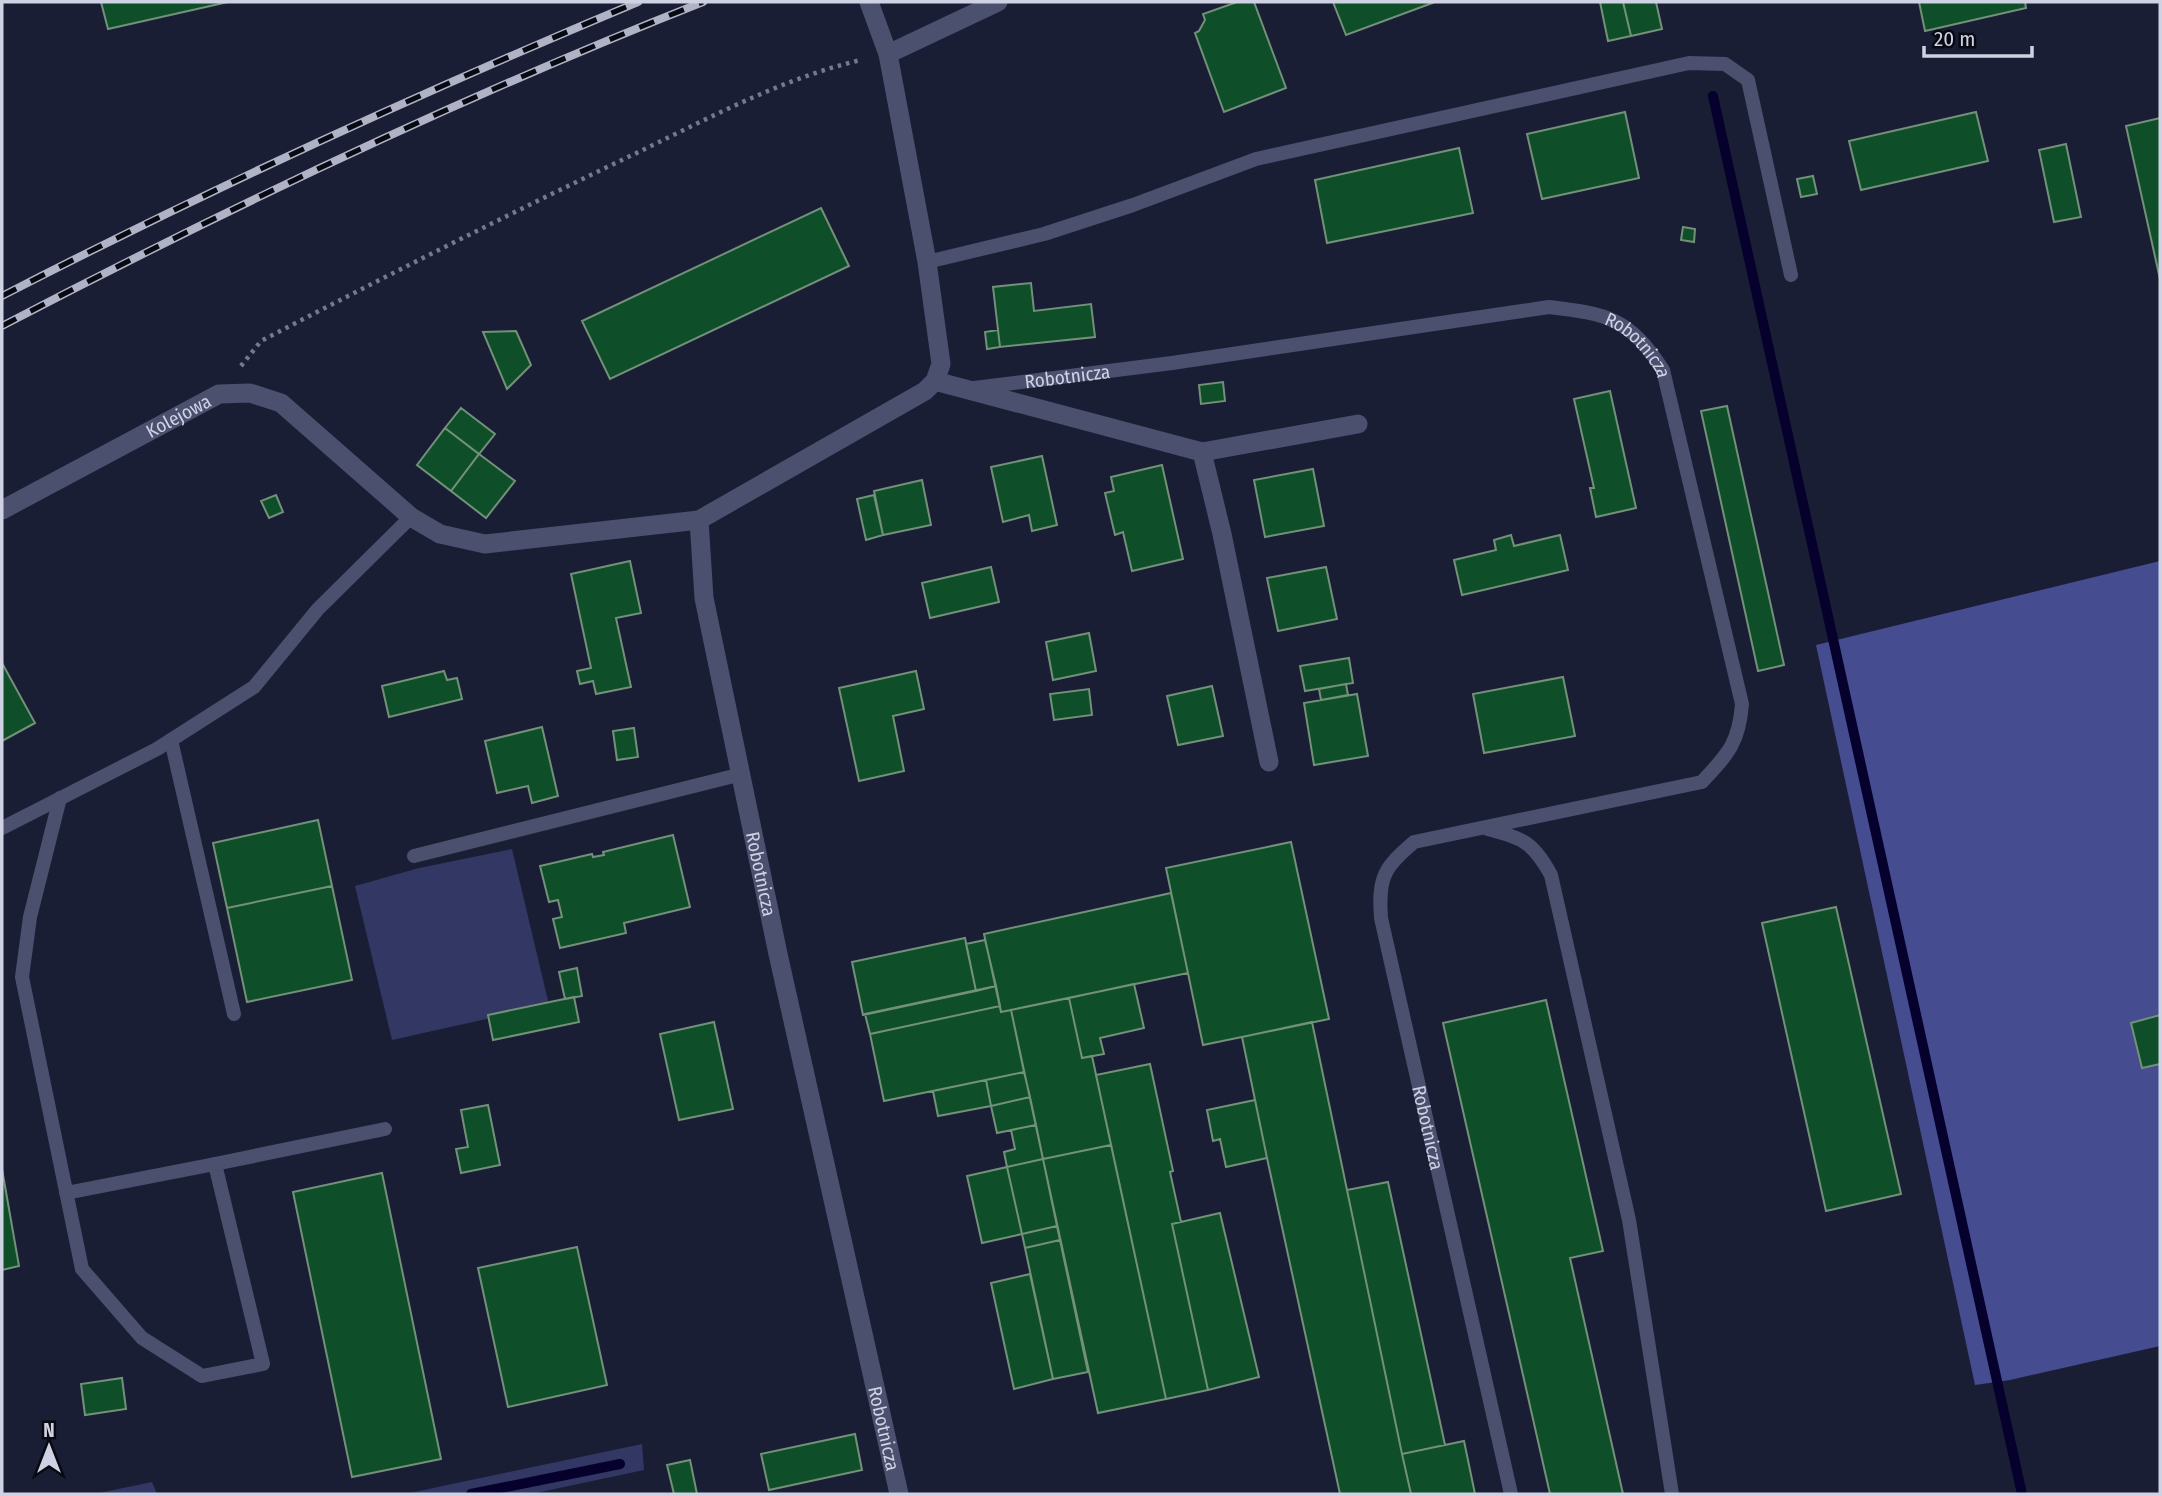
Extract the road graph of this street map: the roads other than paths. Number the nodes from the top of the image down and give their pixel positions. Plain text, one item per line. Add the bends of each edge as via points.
1 (869, 2) edge
2 (998, 2) edge
3 (888, 54) junction
4 (927, 262) junction
5 (1791, 275) dead end
6 (934, 381) junction
7 (964, 388) junction
8 (1358, 424) dead end
9 (1202, 452) junction
10 (2, 510) edge
11 (411, 517) junction
12 (699, 520) junction
13 (171, 740) junction
14 (1269, 762) dead end
15 (742, 774) junction
16 (60, 799) junction
17 (2, 828) edge
18 (1483, 828) junction
19 (414, 856) dead end
20 (234, 1014) dead end
21 (385, 1129) dead end
22 (215, 1164) junction
23 (66, 1193) junction
24 (899, 1494) edge
25 (1511, 1494) edge
26 (1672, 1494) edge

1 - 3 street
2 - 3 street
3 - 4 street
4 - 5 lane via 1044,234 1256,159 1689,63 1725,64 1748,80
4 - 6 street via 941,364
6 - 7 street, Robotnicza
6 - 12 street via 925,391
7 - 9 street, Robotnicza
7 - 18 lane, Robotnicza via 1549,307 1593,312 1626,326 1648,346 1663,370 1742,704 1741,728 1727,755 1702,782
8 - 9 street, Robotnicza
9 - 14 street
10 - 11 street, Kolejowa via 219,394 250,393 281,403
11 - 12 street, Kolejowa via 440,534 485,544
11 - 13 lane via 318,609 254,687
12 - 15 street, Robotnicza via 704,598
13 - 16 lane
13 - 20 lane
15 - 19 lane
15 - 24 street, Robotnicza
16 - 17 lane
16 - 23 lane via 30,917 22,977
18 - 25 lane, Robotnicza via 1414,842 1391,862 1379,892 1381,918
18 - 26 lane, Robotnicza via 1520,838 1539,854 1551,875 1629,1220
21 - 22 lane
22 - 23 lane
22 - 23 lane via 263,1364 202,1377 142,1338 82,1269

